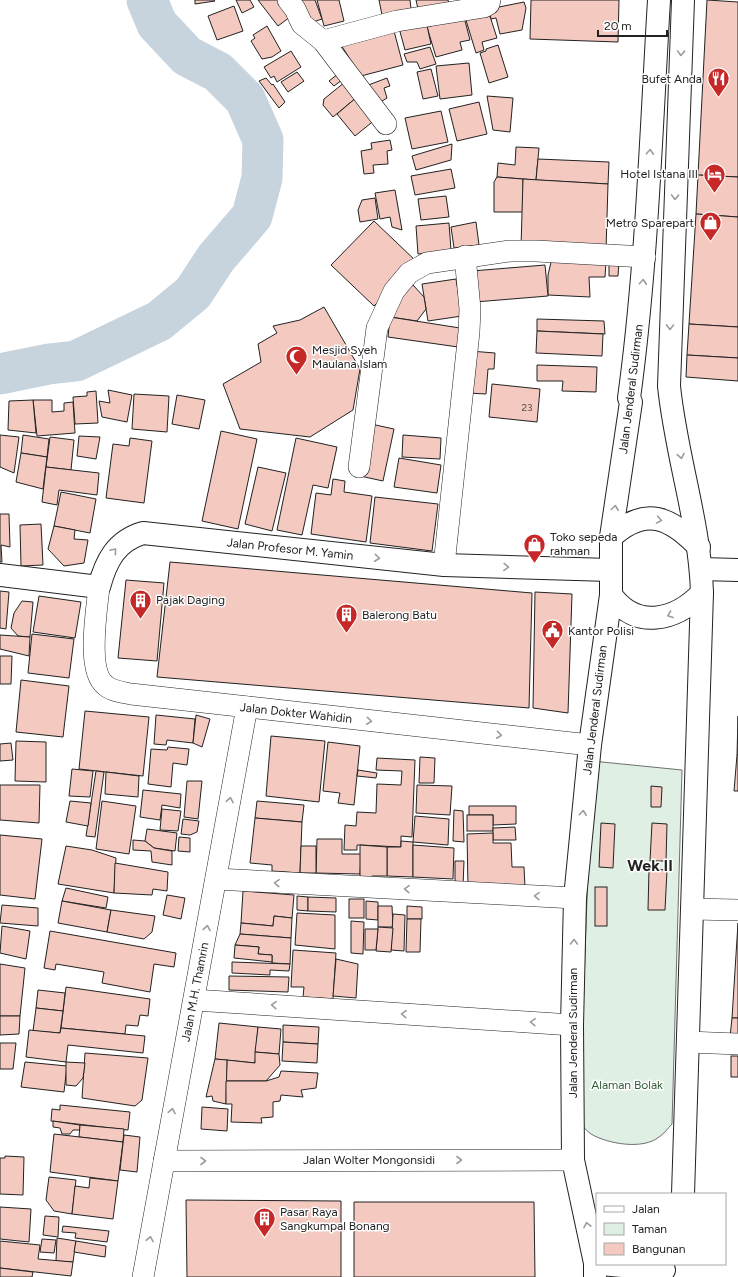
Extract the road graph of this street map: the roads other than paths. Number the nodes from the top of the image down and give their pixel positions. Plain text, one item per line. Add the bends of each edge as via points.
1 (288, 0) edge
2 (490, 0) edge
3 (659, 0) edge
4 (683, 0) edge
5 (323, 41) junction
6 (386, 124) dead end
7 (465, 256) junction
8 (645, 257) junction
9 (359, 466) dead end
10 (611, 537) junction
11 (699, 548) junction
12 (444, 565) junction
13 (701, 569) junction
14 (610, 570) junction
15 (738, 570) edge
16 (0, 575) edge
17 (99, 587) junction
18 (702, 593) junction
19 (611, 594) junction
20 (247, 707) junction
21 (590, 745) junction
22 (216, 879) junction
23 (576, 898) junction
24 (692, 909) junction
25 (738, 910) edge
26 (194, 1000) junction
27 (572, 1025) junction
28 (688, 1042) junction
29 (738, 1044) edge
30 (573, 1160) junction
31 (164, 1161) junction
32 (684, 1193) edge
33 (596, 1263) edge
34 (597, 1267) edge
35 (664, 1270) edge
36 (143, 1277) edge

1 - 5 street via 302,24
2 - 5 street via 484,7 397,21
8 -> 3 main road, Jalan Jenderal Sudirman
4 -> 11 main road via 669,386
5 - 6 street
7 - 8 street via 536,250
7 - 9 street via 427,263 418,268 402,281 386,306 378,328
7 - 12 street via 470,309 469,332
10 -> 8 main road, Jalan Jenderal Sudirman via 631,402 629,398
10 -> 11 main road via 626,525 645,519 655,519 672,523
10 - 14 main road, Jalan Jenderal Sudirman
11 - 13 main road
12 -> 14 main road, Jalan Profesor M. Yamin
17 -> 12 main road, Jalan Profesor M. Yamin via 104,567 113,552 127,540 143,533
13 - 15 main road
13 - 18 main road
14 - 19 main road, Jalan Jenderal Sudirman
16 - 17 main road
17 - 20 street, Jalan Dokter Wahidin via 96,669 104,685 130,694
18 -> 19 main road via 674,613 666,617 653,618 629,613
18 - 24 main road
19 - 21 main road, Jalan Jenderal Sudirman
20 -> 21 street, Jalan Dokter Wahidin
22 -> 20 street, Jalan M.H. Thamrin
23 -> 21 main road, Jalan Jenderal Sudirman
23 -> 22 street
26 -> 22 street, Jalan M.H. Thamrin
27 -> 23 main road, Jalan Jenderal Sudirman
24 - 25 street
24 - 28 main road
27 -> 26 street
31 -> 26 street, Jalan M.H. Thamrin
27 - 30 main road, Jalan Jenderal Sudirman
28 - 29 street
28 - 32 main road
31 -> 30 street, Jalan Wolter Mongonsidi
33 -> 30 main road, Jalan Jenderal Sudirman
36 -> 31 street, Jalan M.H. Thamrin
34 - 35 main road

